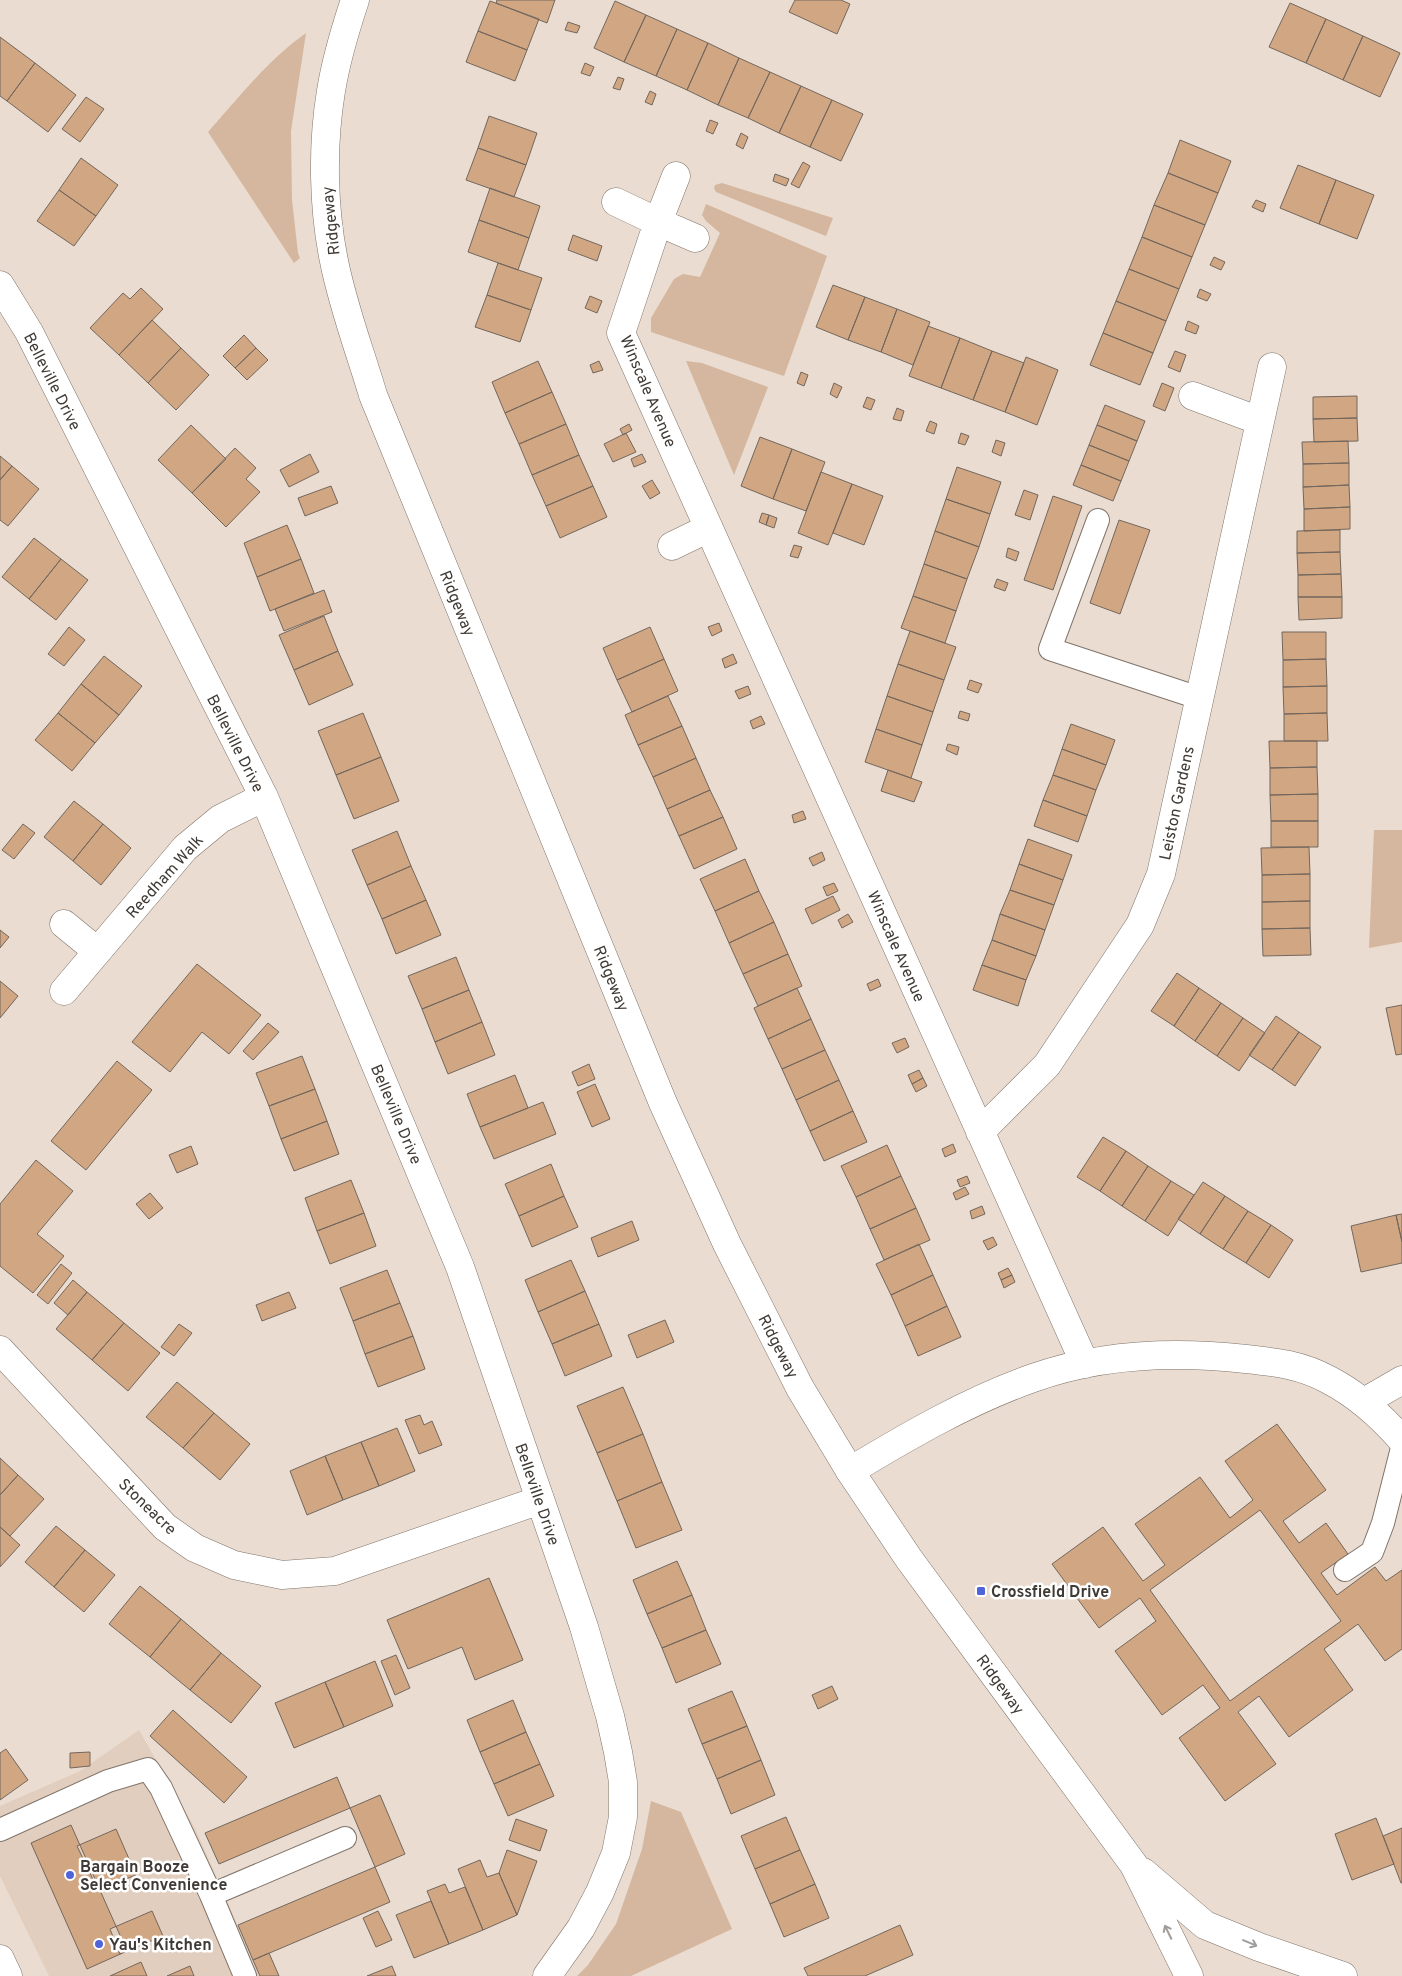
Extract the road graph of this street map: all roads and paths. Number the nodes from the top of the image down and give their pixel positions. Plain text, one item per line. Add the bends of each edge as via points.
1 (355, 0) edge
2 (676, 176) dead end
3 (616, 202) dead end
4 (658, 222) junction
5 (695, 238) dead end
6 (0, 285) edge
7 (1272, 367) dead end
8 (1193, 396) dead end
9 (1260, 421) junction
10 (1098, 520) dead end
11 (709, 528) junction
12 (672, 546) dead end
13 (1199, 698) junction
14 (264, 797) junction
15 (64, 924) dead end
16 (97, 951) junction
17 (64, 991) dead end
18 (980, 1132) junction
19 (0, 1350) edge
20 (1085, 1364) junction
21 (1402, 1380) edge
22 (1364, 1402) junction
23 (1402, 1440) edge
24 (1402, 1448) edge
25 (850, 1471) junction
26 (540, 1500) junction
27 (1345, 1570) dead end
28 (0, 1830) edge
29 (345, 1838) dead end
30 (1134, 1865) junction
31 (211, 1895) junction
32 (0, 1959) edge
33 (8, 1976) edge
34 (245, 1976) edge
35 (546, 1976) edge
36 (1189, 1976) edge
37 (1343, 1976) edge

1 - 25 street, Ridgeway via 330,92 325,183 333,260 373,395 663,1103 763,1316 800,1388
2 - 4 street, Winscale Avenue
3 - 4 street
4 - 5 street
4 - 11 street, Winscale Avenue via 621,333
6 - 14 street, Belleville Drive via 29,332
7 - 9 street, Leiston Gardens
8 - 9 street
9 - 13 street, Leiston Gardens
10 - 13 lane via 1050,649
11 - 12 street
11 - 18 street, Winscale Avenue
13 - 18 street, Leiston Gardens via 1161,874 1140,925 1047,1066
14 - 16 street, Reedham Walk via 220,818 185,848
14 - 26 street, Belleville Drive via 460,1266
15 - 16 street
16 - 17 street, Reedham Walk
18 - 20 street, Winscale Avenue
19 - 26 street, Stoneacre via 165,1527 195,1548 234,1565 282,1575 334,1572
20 - 22 street via 1170,1354 1287,1363 1329,1380
20 - 25 street via 1033,1378 984,1399 917,1431
21 - 22 street
22 - 23 street
24 - 27 lane via 1383,1523 1372,1552
25 - 30 street, Ridgeway via 909,1559
26 - 35 street, Belleville Drive via 587,1636 610,1716 623,1782 623,1817 616,1853 581,1928
28 - 31 lane via 108,1781 148,1769 161,1788
29 - 31 lane
36 -> 30 street, Ridgeway
30 -> 37 street, Ridgeway via 1205,1925
31 - 34 lane
32 - 33 street

